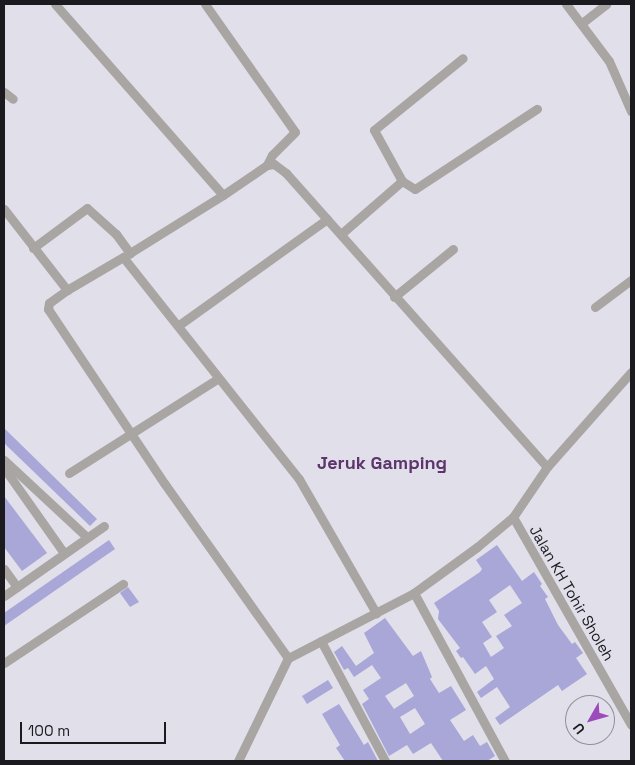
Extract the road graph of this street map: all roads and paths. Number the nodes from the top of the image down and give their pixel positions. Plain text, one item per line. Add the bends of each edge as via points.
1 (55, 4) edge
2 (205, 4) edge
3 (566, 4) edge
4 (606, 4) edge
5 (582, 23) junction
6 (464, 58) dead end
7 (4, 92) edge
8 (13, 99) dead end
9 (537, 109) dead end
10 (631, 111) edge
11 (267, 165) junction
12 (402, 180) junction
13 (223, 195) junction
14 (5, 213) edge
15 (328, 219) junction
16 (341, 234) junction
17 (33, 248) junction
18 (453, 249) dead end
19 (126, 255) junction
20 (631, 280) edge
21 (67, 290) junction
22 (394, 297) junction
23 (595, 307) dead end
24 (179, 326) junction
25 (631, 372) edge
26 (217, 379) junction
27 (132, 433) junction
28 (4, 460) edge
29 (547, 467) junction
30 (4, 468) edge
31 (69, 473) dead end
32 (515, 520) junction
33 (104, 526) dead end
34 (87, 537) junction
35 (64, 552) junction
36 (4, 569) edge
37 (123, 584) dead end
38 (17, 587) junction
39 (4, 596) edge
40 (417, 597) junction
41 (376, 613) junction
42 (323, 646) junction
43 (288, 658) junction
44 (4, 663) edge
45 (631, 725) edge
46 (238, 761) edge
47 (385, 761) edge
48 (505, 761) edge

1 - 13 street
2 - 11 street via 296,132 272,155
3 - 5 street
4 - 5 street
5 - 10 street via 609,61
6 - 12 street via 374,130
7 - 8 street
9 - 12 street via 414,189
11 - 13 street
11 - 15 street via 274,164 286,173
12 - 16 street
13 - 19 street
14 - 17 street
15 - 16 street
15 - 24 street
16 - 22 street
17 - 19 street via 87,208 116,234
17 - 21 street
18 - 22 street
19 - 21 street
19 - 24 street
20 - 23 street
21 - 27 street via 49,304 48,309
22 - 29 street
24 - 26 street
25 - 29 street
26 - 27 street
26 - 41 street via 299,480
27 - 31 street
27 - 43 street
28 - 34 street
29 - 32 street
30 - 35 street
32 - 40 street
32 - 45 street, Jalan KH Tohir Sholeh
33 - 34 street
34 - 35 street
35 - 38 street
36 - 38 street
37 - 44 street
38 - 39 street
40 - 41 street
40 - 48 street
41 - 42 street
42 - 43 street
42 - 47 street
43 - 46 street

